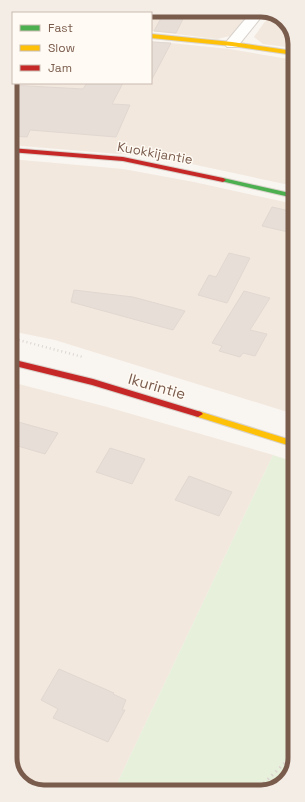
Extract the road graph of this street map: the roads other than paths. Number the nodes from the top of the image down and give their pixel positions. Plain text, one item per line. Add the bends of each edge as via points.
1 (254, 17) edge
2 (152, 36) edge
3 (232, 44) junction
4 (288, 52) edge
5 (17, 151) edge
6 (288, 195) edge
7 (17, 363) edge
8 (288, 442) edge

1 - 3 street
2 - 3 street
3 - 4 street
5 - 6 street, Kuokkijantie via 123,159
7 - 8 street, Ikurintie via 94,382

